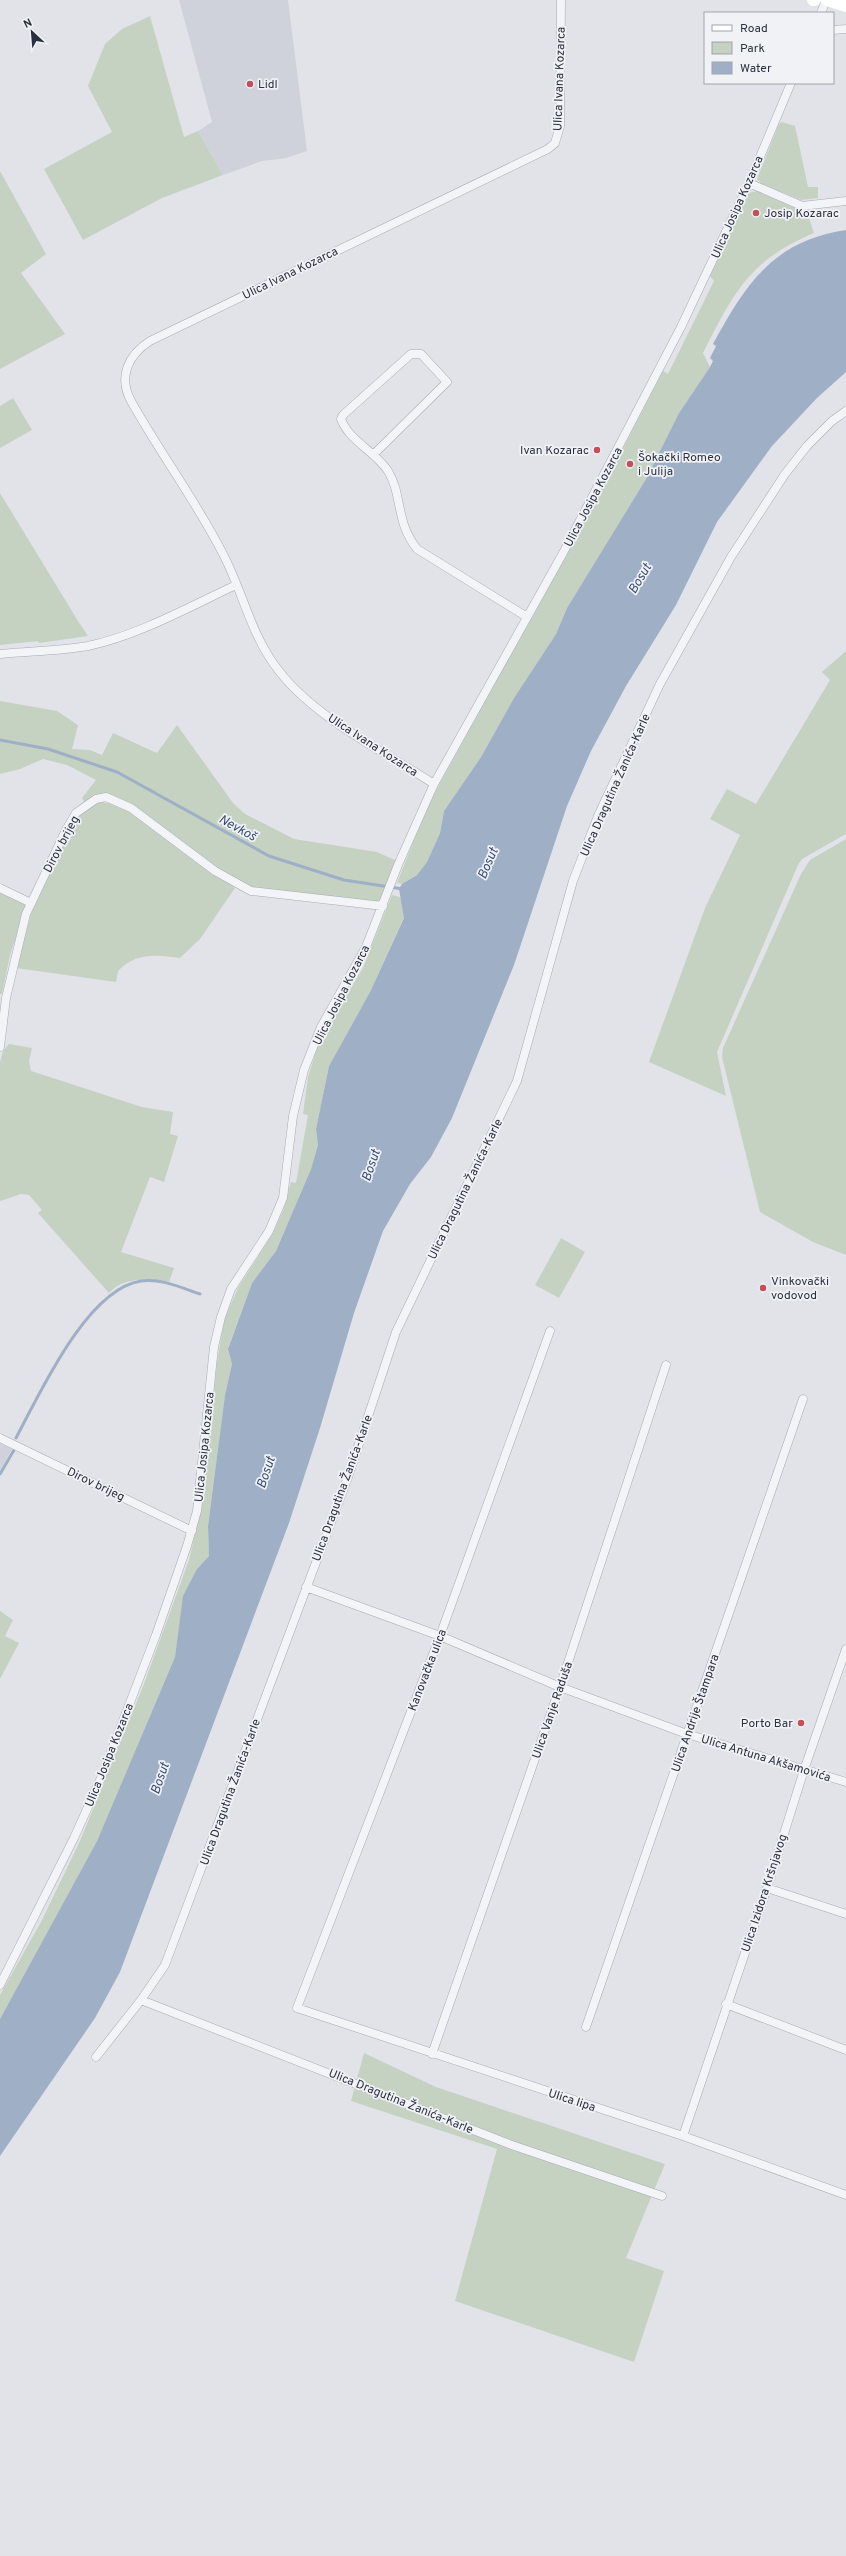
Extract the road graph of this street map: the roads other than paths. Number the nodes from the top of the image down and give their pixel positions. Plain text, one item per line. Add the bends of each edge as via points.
1 (562, 0) edge
2 (826, 0) edge
3 (846, 6) edge
4 (821, 12) edge
5 (846, 29) edge
6 (834, 30) edge
7 (791, 84) edge
8 (749, 183) junction
9 (846, 201) edge
10 (846, 411) edge
11 (372, 455) junction
12 (236, 585) junction
13 (527, 617) junction
14 (0, 654) edge
15 (434, 784) junction
16 (0, 888) edge
17 (31, 903) junction
18 (383, 906) junction
19 (0, 1047) edge
20 (550, 1330) dead end
21 (666, 1365) dead end
22 (803, 1399) dead end
23 (0, 1438) edge
24 (192, 1531) junction
25 (306, 1587) junction
26 (440, 1636) junction
27 (846, 1649) edge
28 (560, 1687) junction
29 (687, 1734) junction
30 (804, 1770) junction
31 (846, 1782) edge
32 (767, 1888) junction
33 (846, 1914) edge
34 (0, 1985) edge
35 (141, 2000) junction
36 (726, 2004) junction
37 (297, 2008) joint
38 (586, 2027) dead end
39 (846, 2050) edge
40 (432, 2054) junction
41 (96, 2057) dead end
42 (683, 2136) junction
43 (846, 2195) edge
44 (662, 2196) dead end

1 - 12 street, Ulica Ivana Kozarca via 560,126 555,143 548,149 150,341 128,363 124,376 127,394 224,554
2 - 3 main road
2 - 4 street
5 - 6 street
7 - 8 street, Ulica Josipa Kozarca
8 - 9 street via 802,206
8 - 13 street, Ulica Josipa Kozarca via 682,327 616,456
10 - 25 street, Ulica Dragutina Žanića-Karle via 807,446 785,474 736,551 660,684 626,753 598,816 574,881 517,1081 396,1332 348,1477
11 - 11 street via 344,426 343,415 411,354 420,354 447,382
11 - 13 street via 383,463 390,473 401,519 408,537 417,549
12 - 14 street via 108,641 86,646
12 - 15 street, Ulica Ivana Kozarca via 260,642 279,672 320,710
13 - 15 street, Ulica Josipa Kozarca
15 - 18 street, Ulica Josipa Kozarca
16 - 17 street
17 - 18 street, Dirov brijeg via 76,814 96,799 106,797 118,801 233,883 251,891
17 - 19 street, Dirov brijeg via 15,955
18 - 24 street, Ulica Josipa Kozarca via 356,967 321,1027 304,1070 293,1116 283,1198 269,1231 231,1289 221,1317 214,1346 197,1511
20 - 26 street, Kanovačka ulica
21 - 28 street, Ulica Vanje Raduša
22 - 29 street, Ulica Andrije Štampara
23 - 24 street, Dirov brijeg
24 - 34 street, Ulica Josipa Kozarca via 156,1635 101,1778
25 - 26 street, Ulica Antuna Akšamovića
25 - 35 street, Ulica Dragutina Žanića-Karle via 165,1965
26 - 28 street, Ulica Antuna Akšamovića
26 - 37 street, Kanovačka ulica
27 - 30 street, Ulica Izidora Kršnjavog
28 - 29 street, Ulica Antuna Akšamovića
28 - 40 street, Ulica Vanje Raduša
29 - 30 street, Ulica Antuna Akšamovića
29 - 38 street, Ulica Andrije Štampara
30 - 31 street, Ulica Antuna Akšamovića
30 - 32 street, Ulica Izidora Kršnjavog
32 - 33 street
32 - 36 street, Ulica Izidora Kršnjavog
35 - 41 street, Ulica Dragutina Žanića-Karle
35 - 44 street, Ulica Dragutina Žanića-Karle via 509,2144
36 - 39 street
36 - 42 street, Ulica Izidora Kršnjavog
37 - 40 street, Ulica lipa
40 - 42 street, Ulica lipa
42 - 43 street, Ulica lipa

